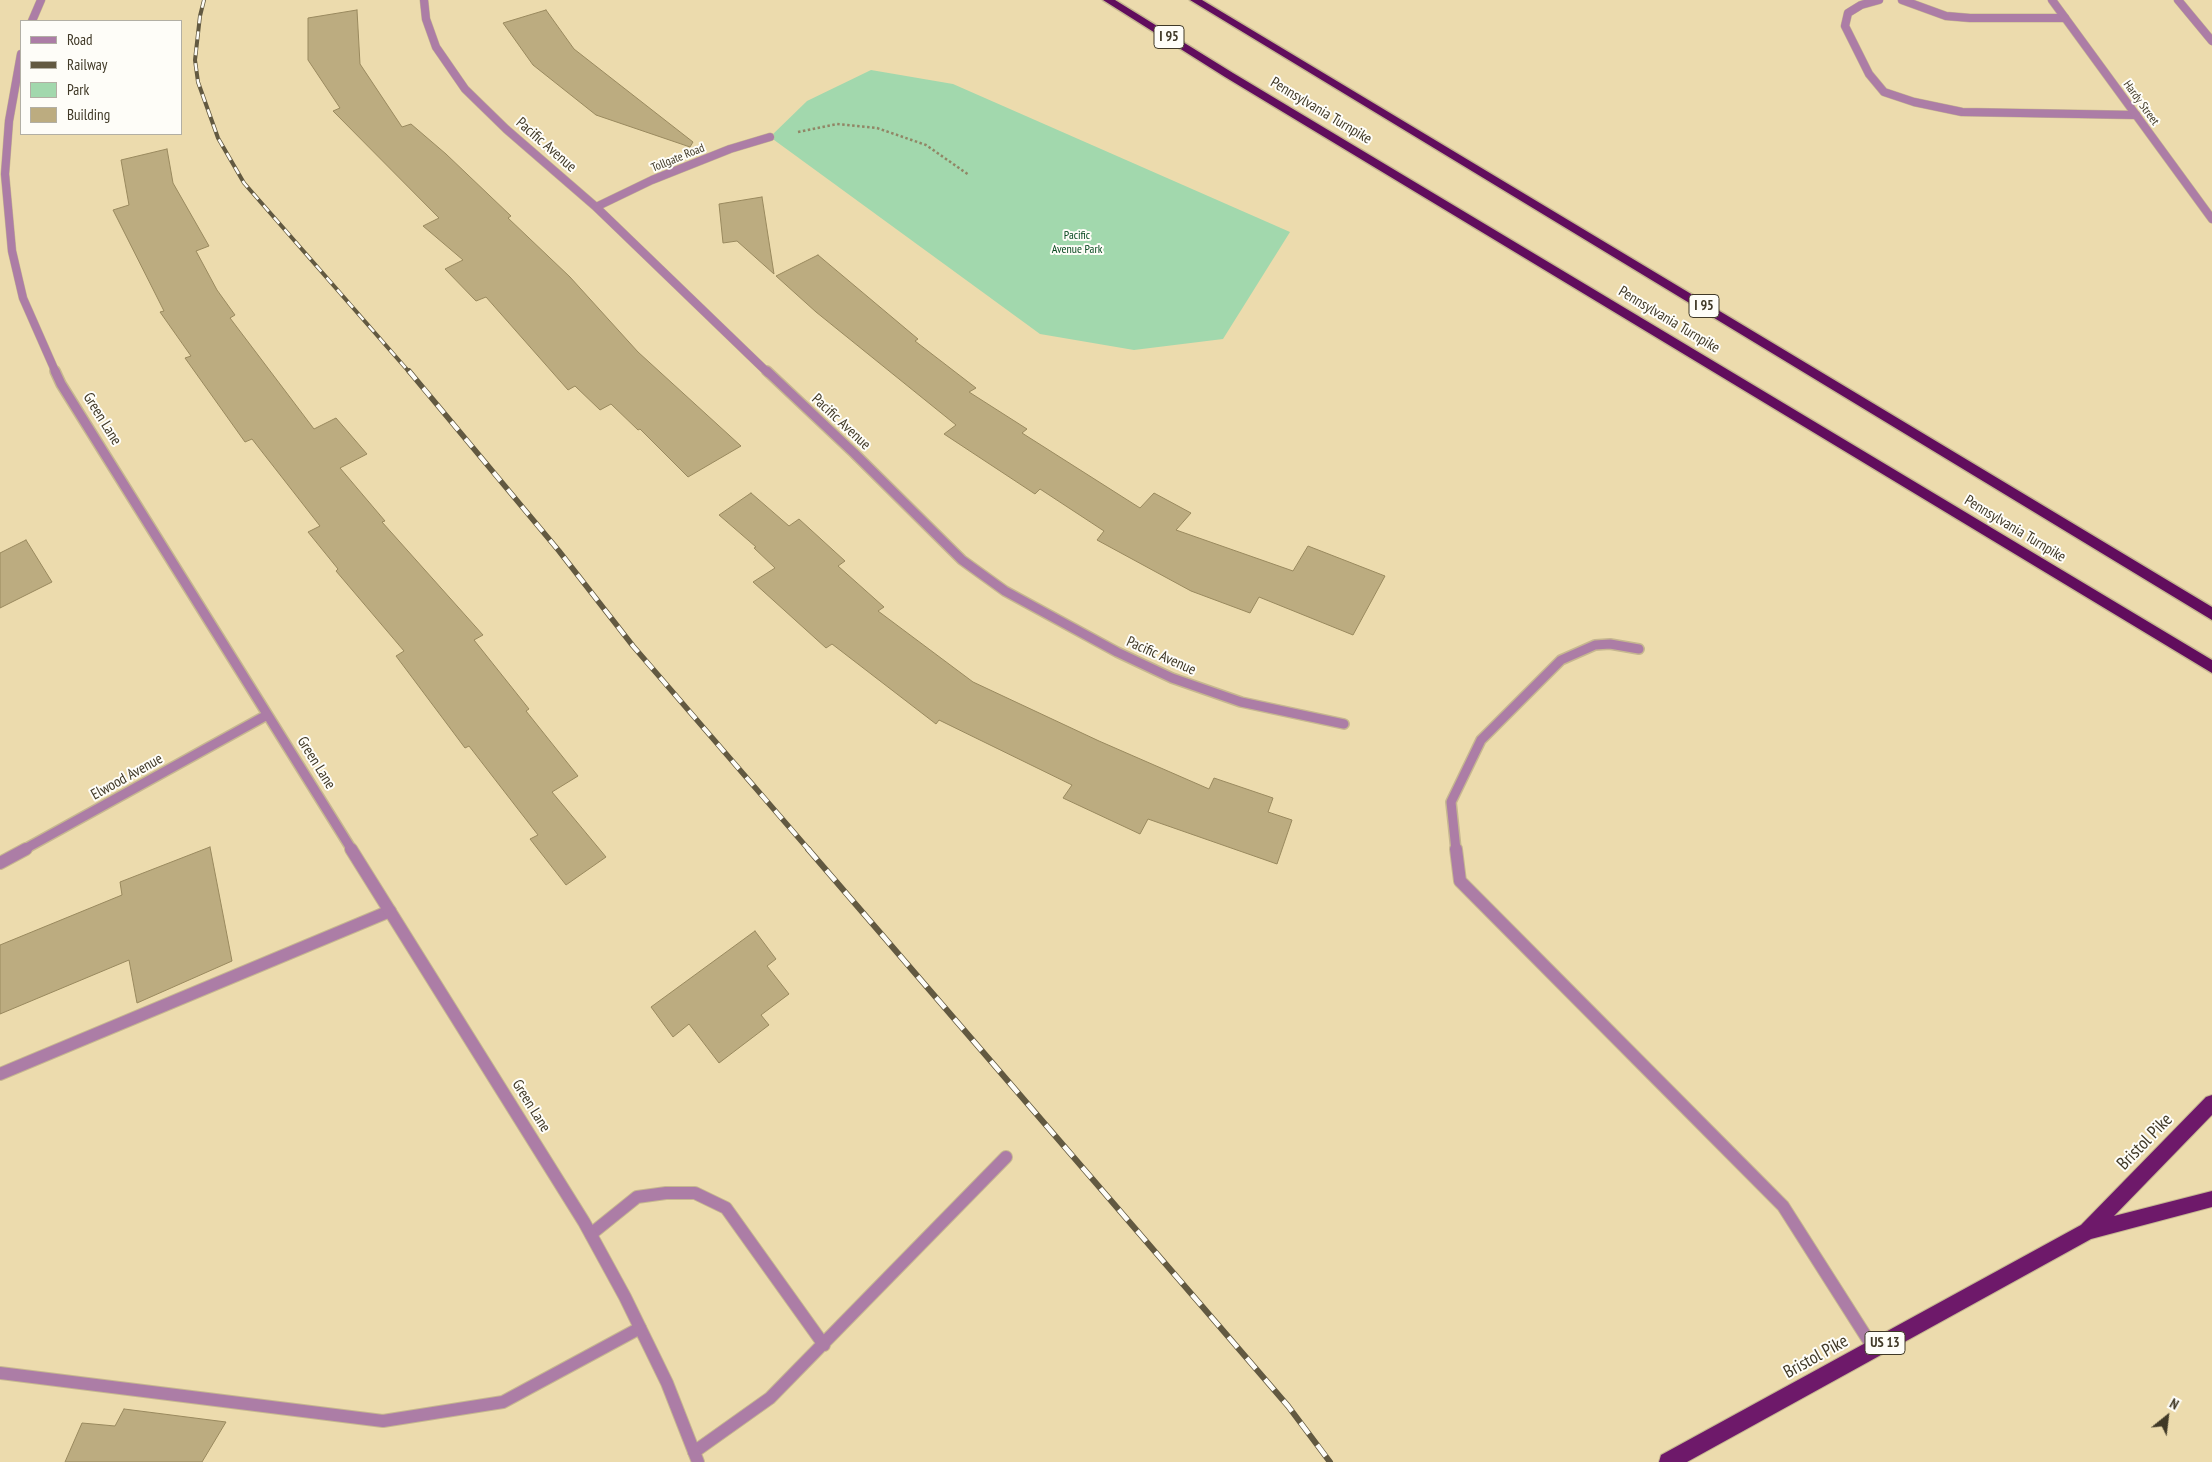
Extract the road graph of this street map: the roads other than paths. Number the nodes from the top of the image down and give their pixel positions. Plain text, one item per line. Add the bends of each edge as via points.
1 (41, 0) edge
2 (424, 0) edge
3 (1108, 0) edge
4 (1195, 0) edge
5 (1879, 0) edge
6 (1902, 0) edge
7 (2052, 0) edge
8 (2178, 0) edge
9 (2065, 18) junction
10 (32, 20) edge
11 (2212, 41) edge
12 (20, 60) edge
13 (2136, 115) junction
14 (770, 137) road end
15 (596, 207) junction
16 (2212, 219) edge
17 (2212, 614) edge
18 (1639, 649) dead end
19 (2212, 667) edge
20 (268, 716) junction
21 (1344, 724) dead end
22 (0, 863) edge
23 (390, 911) junction
24 (0, 1074) edge
25 (2212, 1103) edge
26 (1006, 1157) dead end
27 (2212, 1200) edge
28 (2088, 1231) junction
29 (591, 1234) junction
30 (640, 1328) junction
31 (824, 1345) junction
32 (1874, 1349) junction
33 (0, 1373) edge
34 (696, 1457) edge
35 (1668, 1462) edge

1 - 10 street
2 - 15 street, Pacific Avenue via 426,19 436,47 465,89
3 - 19 highway, Pennsylvania Turnpike / I 95
4 - 17 highway, Pennsylvania Turnpike / I 95
5 - 13 street via 1860,5 1848,13 1845,26 1869,74 1884,92 1962,112
6 - 9 street via 1946,16
7 - 9 street, Hardy Street
8 - 11 street
9 - 13 street, Hardy Street
12 - 20 street, Green Lane via 9,121 5,174 12,251 23,298 61,384
13 - 16 street, Hardy Street
14 - 15 street, Tollgate Road via 652,180
15 - 21 street, Pacific Avenue via 962,560 1006,591 1117,652 1172,678 1242,702
18 - 32 street via 1595,645 1561,660 1481,740 1451,802 1460,881 1783,1206
20 - 22 street, Elwood Avenue
20 - 23 street, Green Lane
23 - 24 street
23 - 29 street, Green Lane
25 - 28 highway, Bristol Pike / US 13
26 - 31 street
27 - 28 highway, Bristol Pike / US 13
28 - 32 highway, Bristol Pike / US 13
29 - 30 street, Green Lane
29 - 31 street via 638,1197 695,1193 726,1208
30 - 33 street via 503,1402 383,1421
30 - 34 street, Green Lane via 667,1383
31 - 34 street via 770,1398
32 - 35 highway, Bristol Pike / US 13

